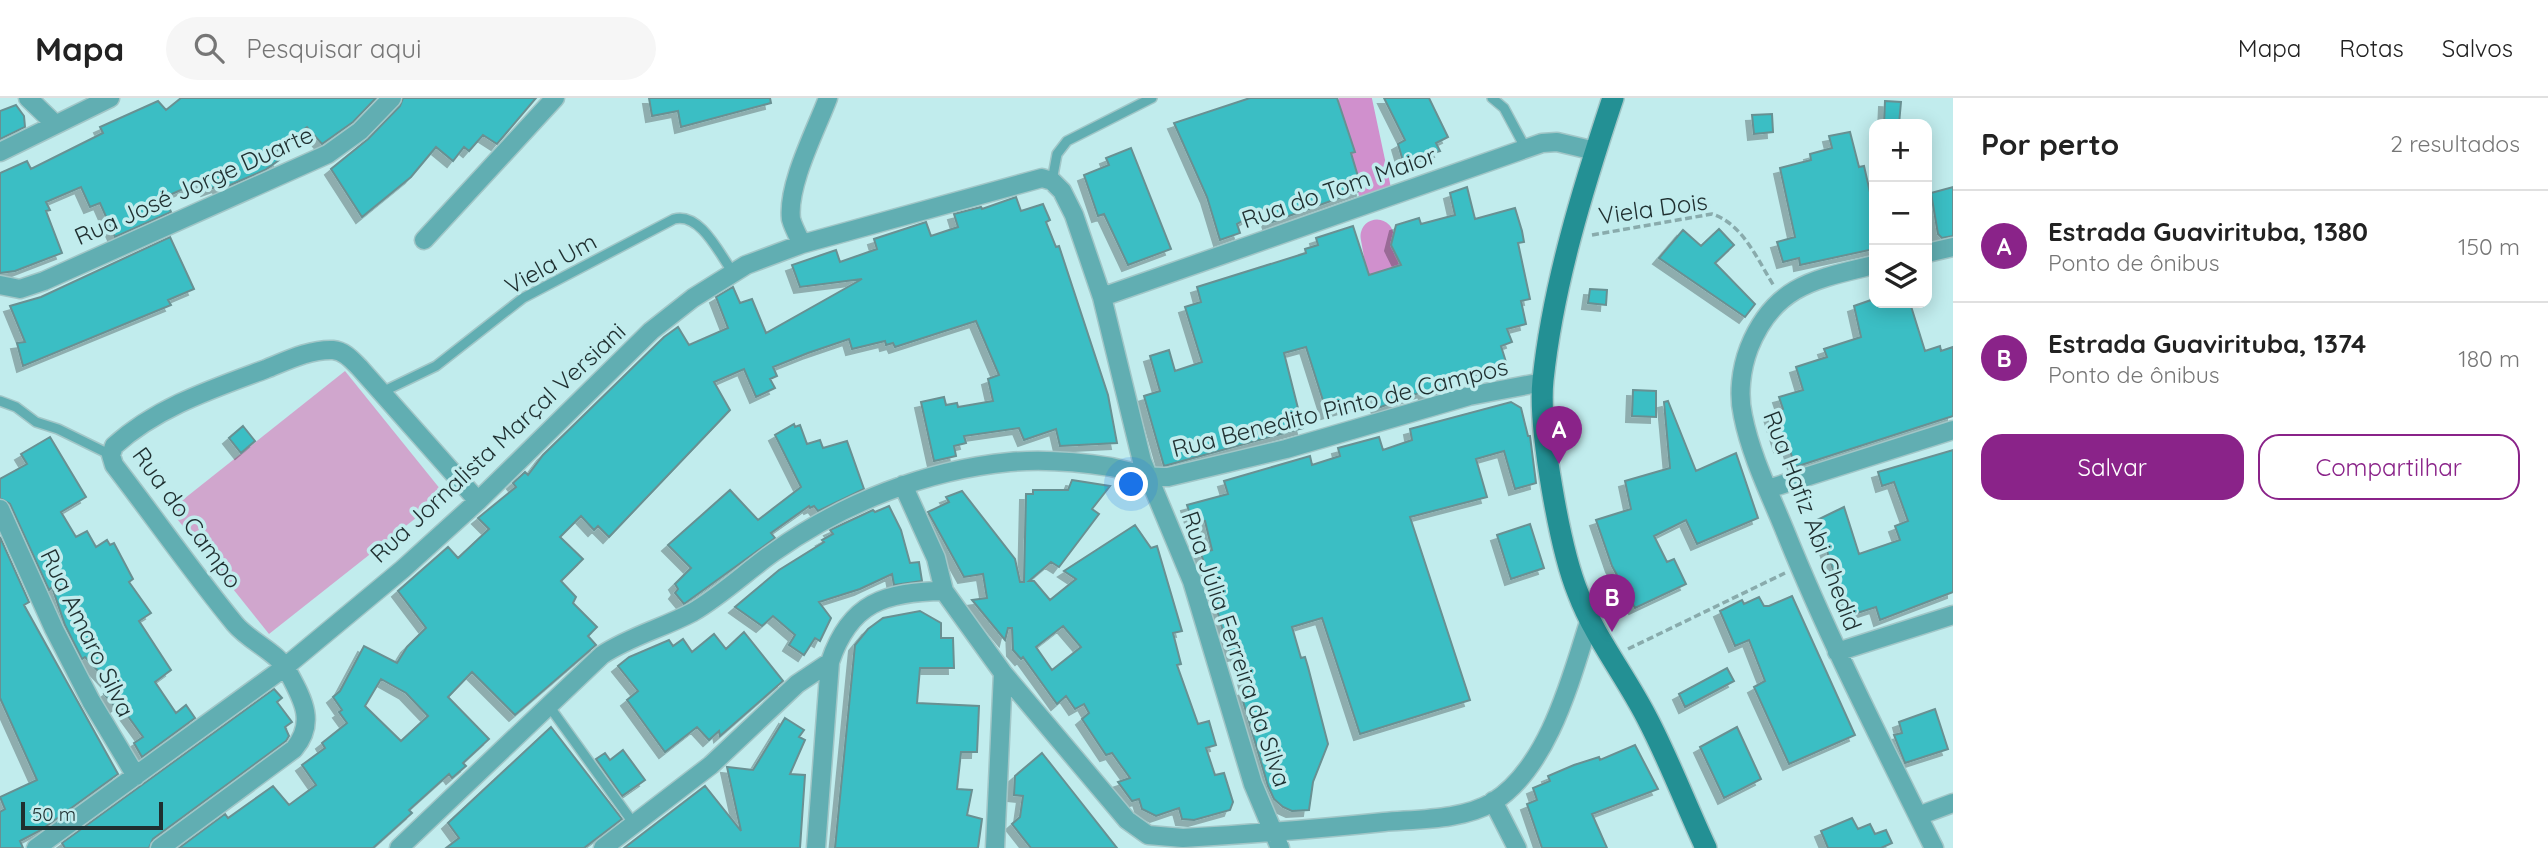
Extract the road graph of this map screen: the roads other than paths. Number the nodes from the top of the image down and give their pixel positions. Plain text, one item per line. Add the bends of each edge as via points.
1 (28, 98) edge
2 (110, 98) edge
3 (392, 98) edge
4 (555, 98) edge
5 (828, 98) edge
6 (1152, 98) edge
7 (1492, 98) edge
8 (1613, 98) edge
9 (55, 124) junction
10 (1526, 149) junction
11 (1595, 151) junction
12 (0, 152) edge
13 (1052, 181) junction
14 (424, 240) dead end
15 (802, 244) junction
16 (1953, 247) edge
17 (1932, 252) edge
18 (1869, 266) edge
19 (733, 271) junction
20 (0, 285) edge
21 (1101, 297) junction
22 (1543, 382) junction
23 (380, 393) junction
24 (0, 401) edge
25 (1953, 430) edge
26 (111, 455) junction
27 (1149, 478) junction
28 (904, 485) junction
29 (1768, 489) junction
30 (478, 501) junction
31 (0, 509) edge
32 (944, 591) junction
33 (1953, 615) edge
34 (1590, 622) junction
35 (1837, 652) junction
36 (830, 662) junction
37 (285, 667) junction
38 (1003, 673) junction
39 (549, 706) junction
40 (136, 776) junction
41 (1493, 802) junction
42 (1953, 803) edge
43 (1918, 816) junction
44 (634, 824) junction
45 (1277, 840) edge
46 (1149, 841) edge
47 (36, 848) edge
48 (160, 848) edge
49 (399, 848) edge
50 (603, 848) edge
51 (816, 848) edge
52 (995, 848) edge
53 (1517, 848) edge
54 (1706, 848) edge
55 (1934, 848) edge

1 - 9 street
2 - 9 street
3 - 20 street, Rua José Jorge Duarte via 360,131 328,154 44,281 20,289
4 - 14 street
5 - 15 street via 791,207 791,221
6 - 13 lane via 1067,141 1057,154
7 - 10 lane via 1504,108
8 - 11 street
9 - 12 street
10 - 11 street, Rua do Tom Maior via 1557,142
10 - 21 street, Rua do Tom Maior
11 - 22 street via 1570,240
13 - 15 street, Rua Jornalista Marçal Versiani via 1026,181
13 - 21 street, Rua Júlia Ferreira da Silva via 1074,215
15 - 19 street, Rua Jornalista Marçal Versiani
16 - 17 street
18 - 29 street, Rua Hafiz Abi Chedid via 1798,287 1763,322 1749,349 1741,381 1742,414
19 - 23 lane, Viela Um via 694,220 674,219 523,298 436,366
19 - 30 street, Rua Jornalista Marçal Versiani via 651,331
21 - 27 street, Rua Júlia Ferreira da Silva
22 - 27 street, Rua Benedito Pinto de Campos via 1469,396 1209,468
22 - 34 street via 1562,539
23 - 26 street, Rua do Campo via 346,354 312,352 166,410 114,446
23 - 30 street, Rua do Campo
24 - 26 lane
25 - 29 street
26 - 37 street, Rua do Campo via 114,465 236,625
27 - 28 street via 1094,465 1012,462 962,469
27 - 45 street, Rua Júlia Ferreira da Silva via 1192,581 1253,784
28 - 32 street via 936,558
28 - 39 street via 821,521 693,612 624,641 602,655
29 - 35 street, Rua Hafiz Abi Chedid
30 - 37 street, Rua Jornalista Marçal Versiani
31 - 40 street, Rua Amaro Silva via 54,629
32 - 36 street via 889,596 867,605 836,644
32 - 38 street
33 - 35 street
34 - 41 street via 1559,717 1528,765
34 - 54 street via 1648,719
35 - 43 street, Rua Hafiz Abi Chedid
36 - 44 street via 797,684 710,765
36 - 51 street
37 - 40 street, Rua Jornalista Marçal Versiani
37 - 48 street via 305,709 304,737
38 - 46 street
38 - 52 street
39 - 44 lane
39 - 49 street
40 - 47 street, Rua Jornalista Marçal Versiani
41 - 45 street via 1452,815
41 - 53 street
42 - 43 street
43 - 55 street, Rua Hafiz Abi Chedid
44 - 50 street
45 - 46 street

